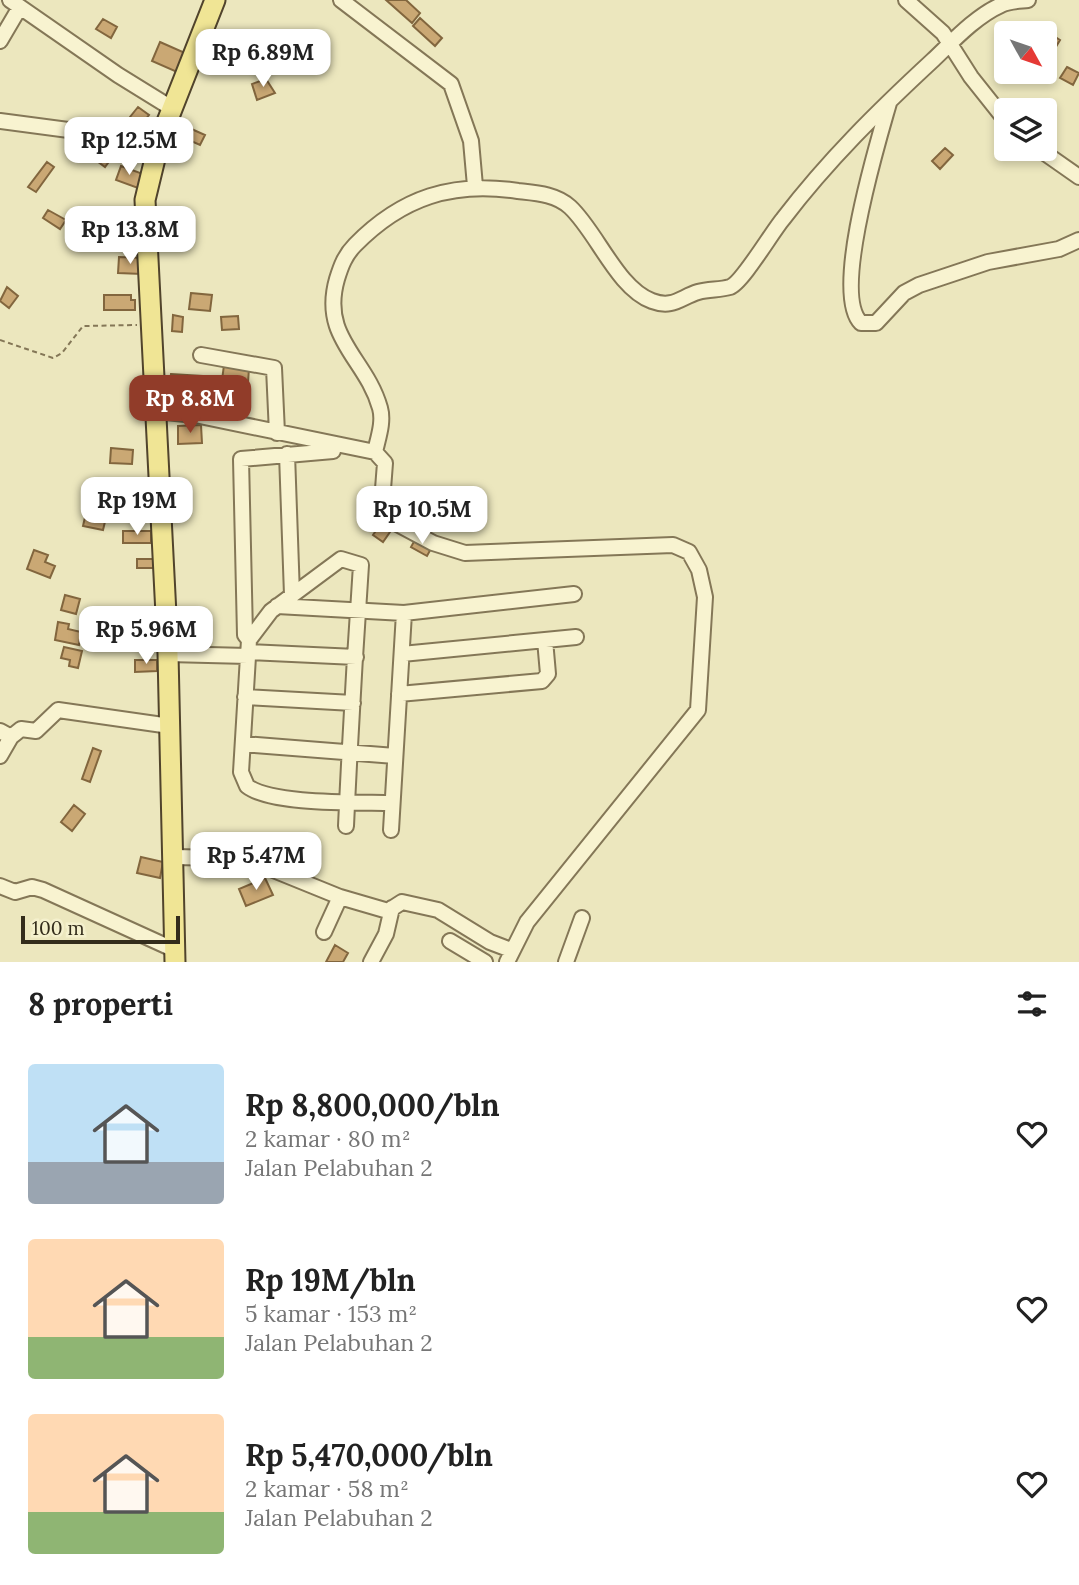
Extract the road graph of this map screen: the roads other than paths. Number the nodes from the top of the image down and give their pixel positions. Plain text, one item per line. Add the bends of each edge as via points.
1 (215, 0) edge
2 (341, 0) edge
3 (905, 0) edge
4 (1028, 0) edge
5 (15, 3) edge
6 (0, 41) edge
7 (951, 43) junction
8 (890, 101) junction
9 (994, 106) edge
10 (173, 109) junction
11 (0, 121) edge
12 (159, 142) junction
13 (1056, 161) edge
14 (1079, 177) edge
15 (475, 186) junction
16 (1079, 240) edge
17 (201, 355) dead end
18 (156, 411) junction
19 (277, 432) junction
20 (333, 450) dead end
21 (375, 452) junction
22 (287, 454) junction
23 (292, 594) junction
24 (574, 594) dead end
25 (277, 606) junction
26 (358, 610) junction
27 (404, 613) junction
28 (576, 637) dead end
29 (545, 640) junction
30 (248, 649) junction
31 (168, 654) junction
32 (402, 654) junction
33 (356, 657) junction
34 (399, 694) junction
35 (245, 697) junction
36 (353, 703) junction
37 (170, 726) junction
38 (6, 734) edge
39 (243, 744) junction
40 (350, 752) junction
41 (0, 756) edge
42 (395, 756) junction
43 (347, 802) junction
44 (392, 803) junction
45 (346, 826) dead end
46 (391, 830) dead end
47 (175, 857) junction
48 (0, 886) edge
49 (340, 897) junction
50 (392, 908) junction
51 (582, 918) dead end
52 (324, 932) dead end
53 (450, 941) dead end
54 (175, 956) edge
55 (509, 956) edge
56 (371, 962) edge
57 (485, 962) edge
58 (566, 962) edge

1 - 10 main road
2 - 15 street via 451,84 471,141
3 - 7 street
4 - 7 street via 999,5
5 - 6 street
5 - 10 street
7 - 8 street
7 - 9 street
8 - 15 street via 801,195 757,252 744,278 733,286 699,292 675,303 655,302 633,288 565,203 546,195
8 - 16 street via 865,186 857,234 852,298 861,323 876,323 904,293 919,285
10 - 12 main road
11 - 12 street
12 - 18 main road via 145,200
13 - 14 street
15 - 21 street via 446,191 396,213 359,241 343,261 332,312 379,406
17 - 19 street via 274,368
18 - 19 street
18 - 31 main road
19 - 21 street
20 - 22 street
21 - 55 street via 384,463 382,502 387,517 449,550 486,554 673,545 689,552 703,581 701,698 696,714 527,922
22 - 23 street
22 - 30 street via 245,457 239,464
23 - 25 street
23 - 26 street via 335,561 359,562
24 - 27 street
25 - 26 street
25 - 30 street
26 - 27 street
26 - 33 street
27 - 32 street
28 - 29 street
29 - 32 street
29 - 34 street via 548,674 542,681
30 - 31 street
30 - 33 street
30 - 35 street
31 - 37 main road
32 - 34 street
33 - 36 street
34 - 42 street
35 - 36 street
35 - 39 street
36 - 40 street
37 - 38 street via 58,710 39,730
37 - 47 main road
38 - 41 street
39 - 40 street
39 - 43 street via 241,772 253,791
40 - 42 street
40 - 43 street
42 - 44 street
43 - 44 street
43 - 45 street
44 - 46 street
47 - 49 street via 220,858 266,867
47 - 54 main road
48 - 54 street via 15,892 33,887 43,890
49 - 50 street via 388,911
49 - 52 street
50 - 55 street via 402,902 438,911
50 - 56 street via 386,934
51 - 58 street
53 - 57 street

